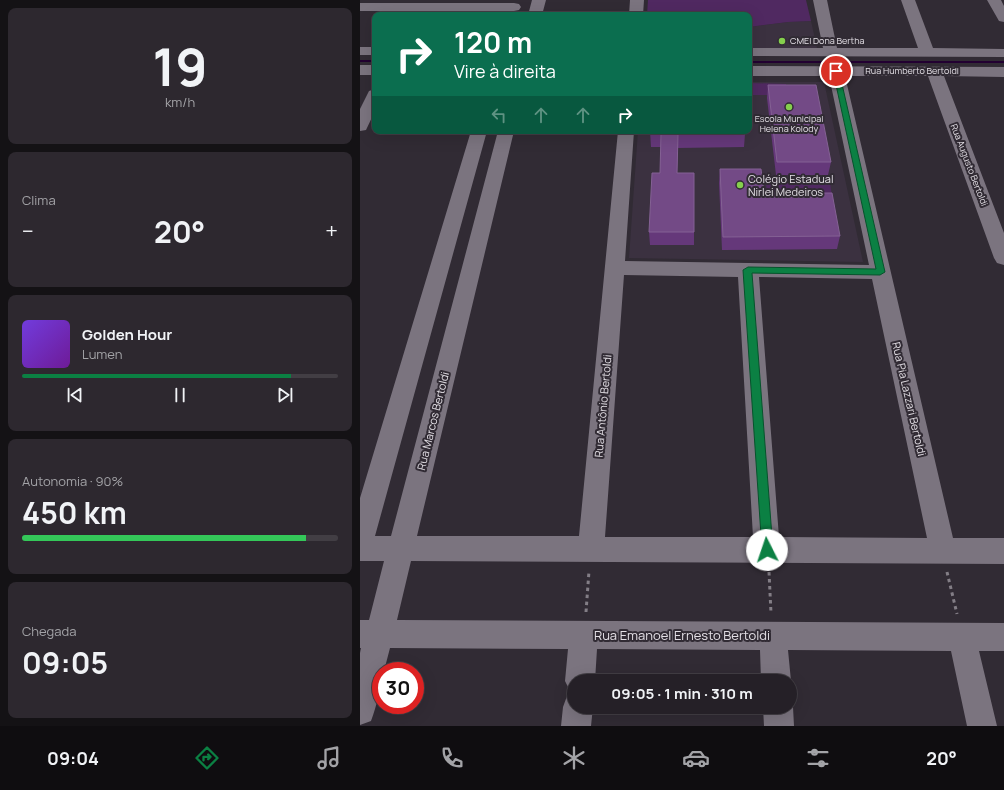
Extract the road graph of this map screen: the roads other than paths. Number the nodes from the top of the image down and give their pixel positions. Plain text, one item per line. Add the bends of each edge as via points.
1 (539, 0) edge
2 (637, 0) edge
3 (820, 0) edge
4 (908, 0) edge
5 (994, 0) edge
6 (360, 7) edge
7 (514, 7) edge
8 (536, 12) edge
9 (636, 12) edge
10 (1004, 18) edge
11 (360, 51) edge
12 (372, 51) edge
13 (752, 52) edge
14 (927, 53) junction
15 (1004, 53) edge
16 (834, 62) junction
17 (360, 70) edge
18 (372, 70) edge
19 (752, 71) edge
20 (934, 71) junction
21 (1004, 72) edge
22 (372, 100) edge
23 (360, 126) edge
24 (478, 134) edge
25 (505, 134) edge
26 (626, 134) edge
27 (1004, 258) edge
28 (614, 268) junction
29 (748, 270) junction
30 (880, 272) junction
31 (360, 541) edge
32 (360, 548) edge
33 (401, 548) junction
34 (591, 549) junction
35 (767, 550) junction
36 (942, 550) junction
37 (1004, 550) edge
38 (370, 634) edge
39 (584, 635) junction
40 (773, 636) junction
41 (962, 637) junction
42 (1004, 637) edge
43 (581, 674) edge
44 (776, 674) edge
45 (360, 710) edge
46 (577, 714) edge
47 (778, 714) edge
48 (576, 726) edge
49 (779, 726) edge
50 (982, 726) edge

1 - 8 street
2 - 9 street
3 - 16 street, Rua Pia Lazzari Bertoldi
4 - 14 street
5 - 10 street
6 - 7 street
11 - 12 street
13 - 16 street, Rua Humberto Bertoldi
14 - 15 street, Rua Humberto Bertoldi
14 - 16 street, Rua Humberto Bertoldi
16 - 19 street, Rua Humberto Bertoldi
16 - 20 street, Rua Humberto Bertoldi
16 - 30 street, Rua Pia Lazzari Bertoldi
17 - 18 street
20 - 21 street, Rua Humberto Bertoldi
20 - 27 street, Rua Augusto Bertoldi
22 - 23 street
24 - 31 street
25 - 33 street, Rua Marcos Bertoldi
26 - 28 street, Rua Antônio Bertoldi
28 - 29 street
28 - 34 street, Rua Antônio Bertoldi
29 - 30 street
29 - 35 street
30 - 36 street, Rua Pia Lazzari Bertoldi
32 - 33 street
33 - 34 street
33 - 38 street, Rua Marcos Bertoldi
34 - 35 street
35 - 36 street
36 - 37 street
38 - 39 street, Rua Emanoel Ernesto Bertoldi
38 - 45 street, Rua Marcos Bertoldi
39 - 40 street, Rua Emanoel Ernesto Bertoldi
39 - 43 street
40 - 41 street, Rua Emanoel Ernesto Bertoldi
40 - 44 street
41 - 42 street, Rua Emanoel Ernesto Bertoldi
41 - 50 street
46 - 48 street
47 - 49 street

